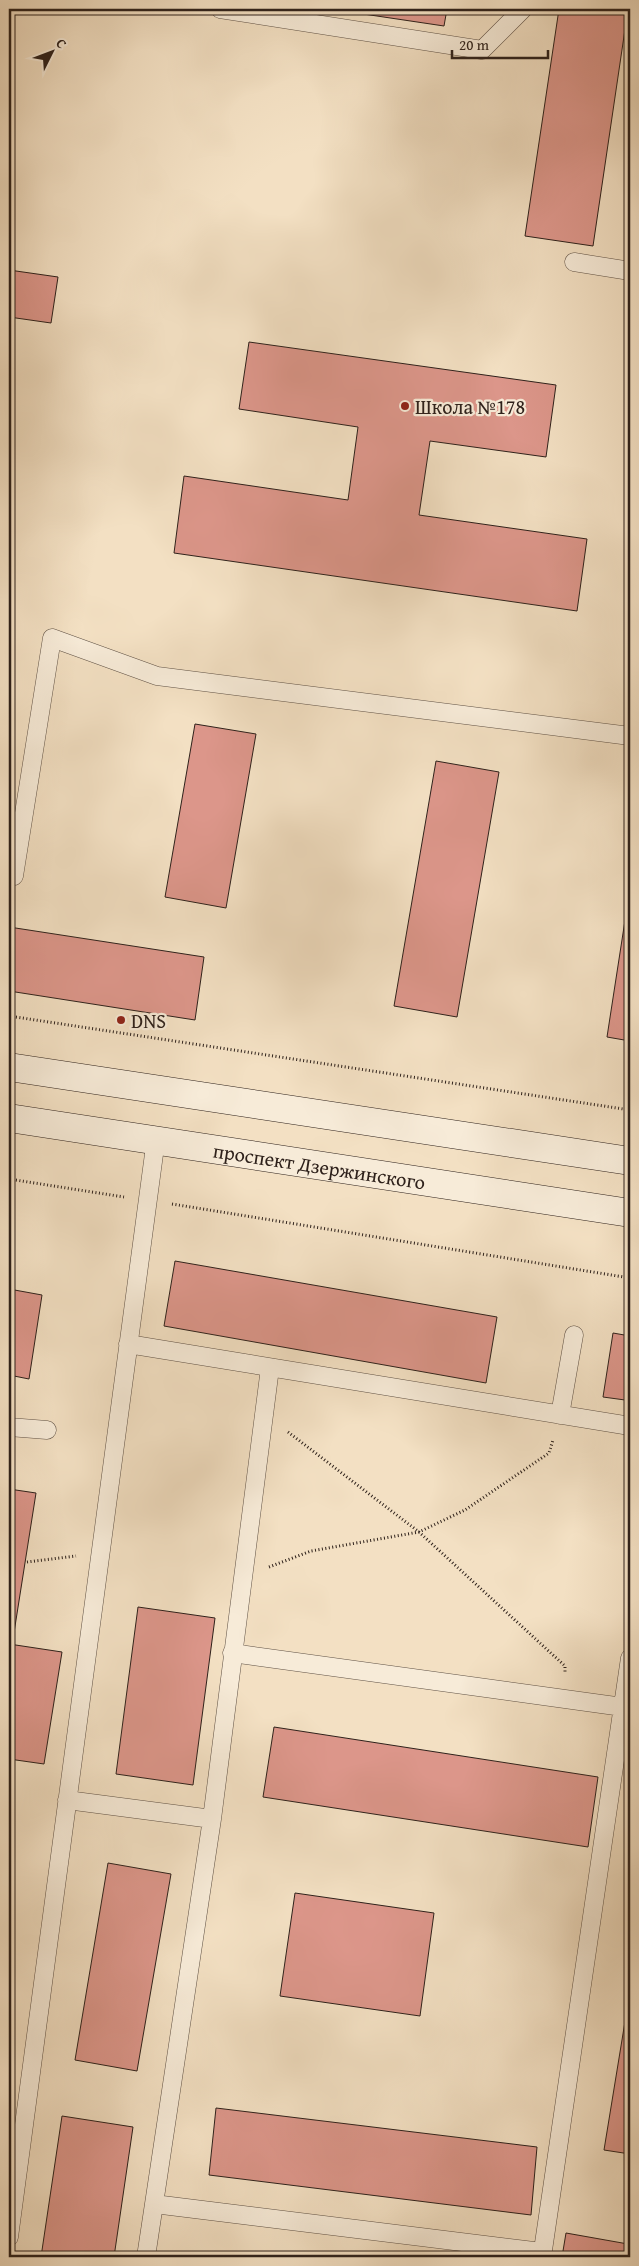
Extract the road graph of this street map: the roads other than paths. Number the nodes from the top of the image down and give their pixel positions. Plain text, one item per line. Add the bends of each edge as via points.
1 (220, 9) edge
2 (523, 9) edge
3 (574, 262) dead end
4 (630, 271) edge
5 (630, 736) edge
6 (9, 875) edge
7 (9, 1067) edge
8 (9, 1118) edge
9 (156, 1139) junction
10 (630, 1160) edge
11 (630, 1213) edge
12 (574, 1335) dead end
13 (128, 1344) junction
14 (270, 1368) junction
15 (560, 1415) junction
16 (630, 1426) edge
17 (9, 1427) edge
18 (47, 1430) dead end
19 (232, 1653) junction
20 (630, 1658) edge
21 (627, 1708) edge
22 (67, 1800) junction
23 (212, 1819) junction
24 (154, 2204) junction
25 (9, 2238) edge
26 (542, 2255) edge
27 (146, 2257) edge

1 - 2 lane via 482,50
3 - 4 lane
5 - 6 lane via 157,676 52,638 14,876
7 - 10 main road
8 - 9 main road, проспект Дзержинского
9 - 11 main road, проспект Дзержинского
9 - 13 lane
12 - 15 lane
13 - 14 lane
13 - 22 lane
14 - 15 lane
14 - 19 lane
15 - 16 lane
17 - 18 lane
19 - 21 lane
19 - 23 lane
20 - 21 lane
21 - 26 lane
22 - 23 lane
22 - 25 lane
23 - 24 lane
24 - 26 lane
24 - 27 lane

